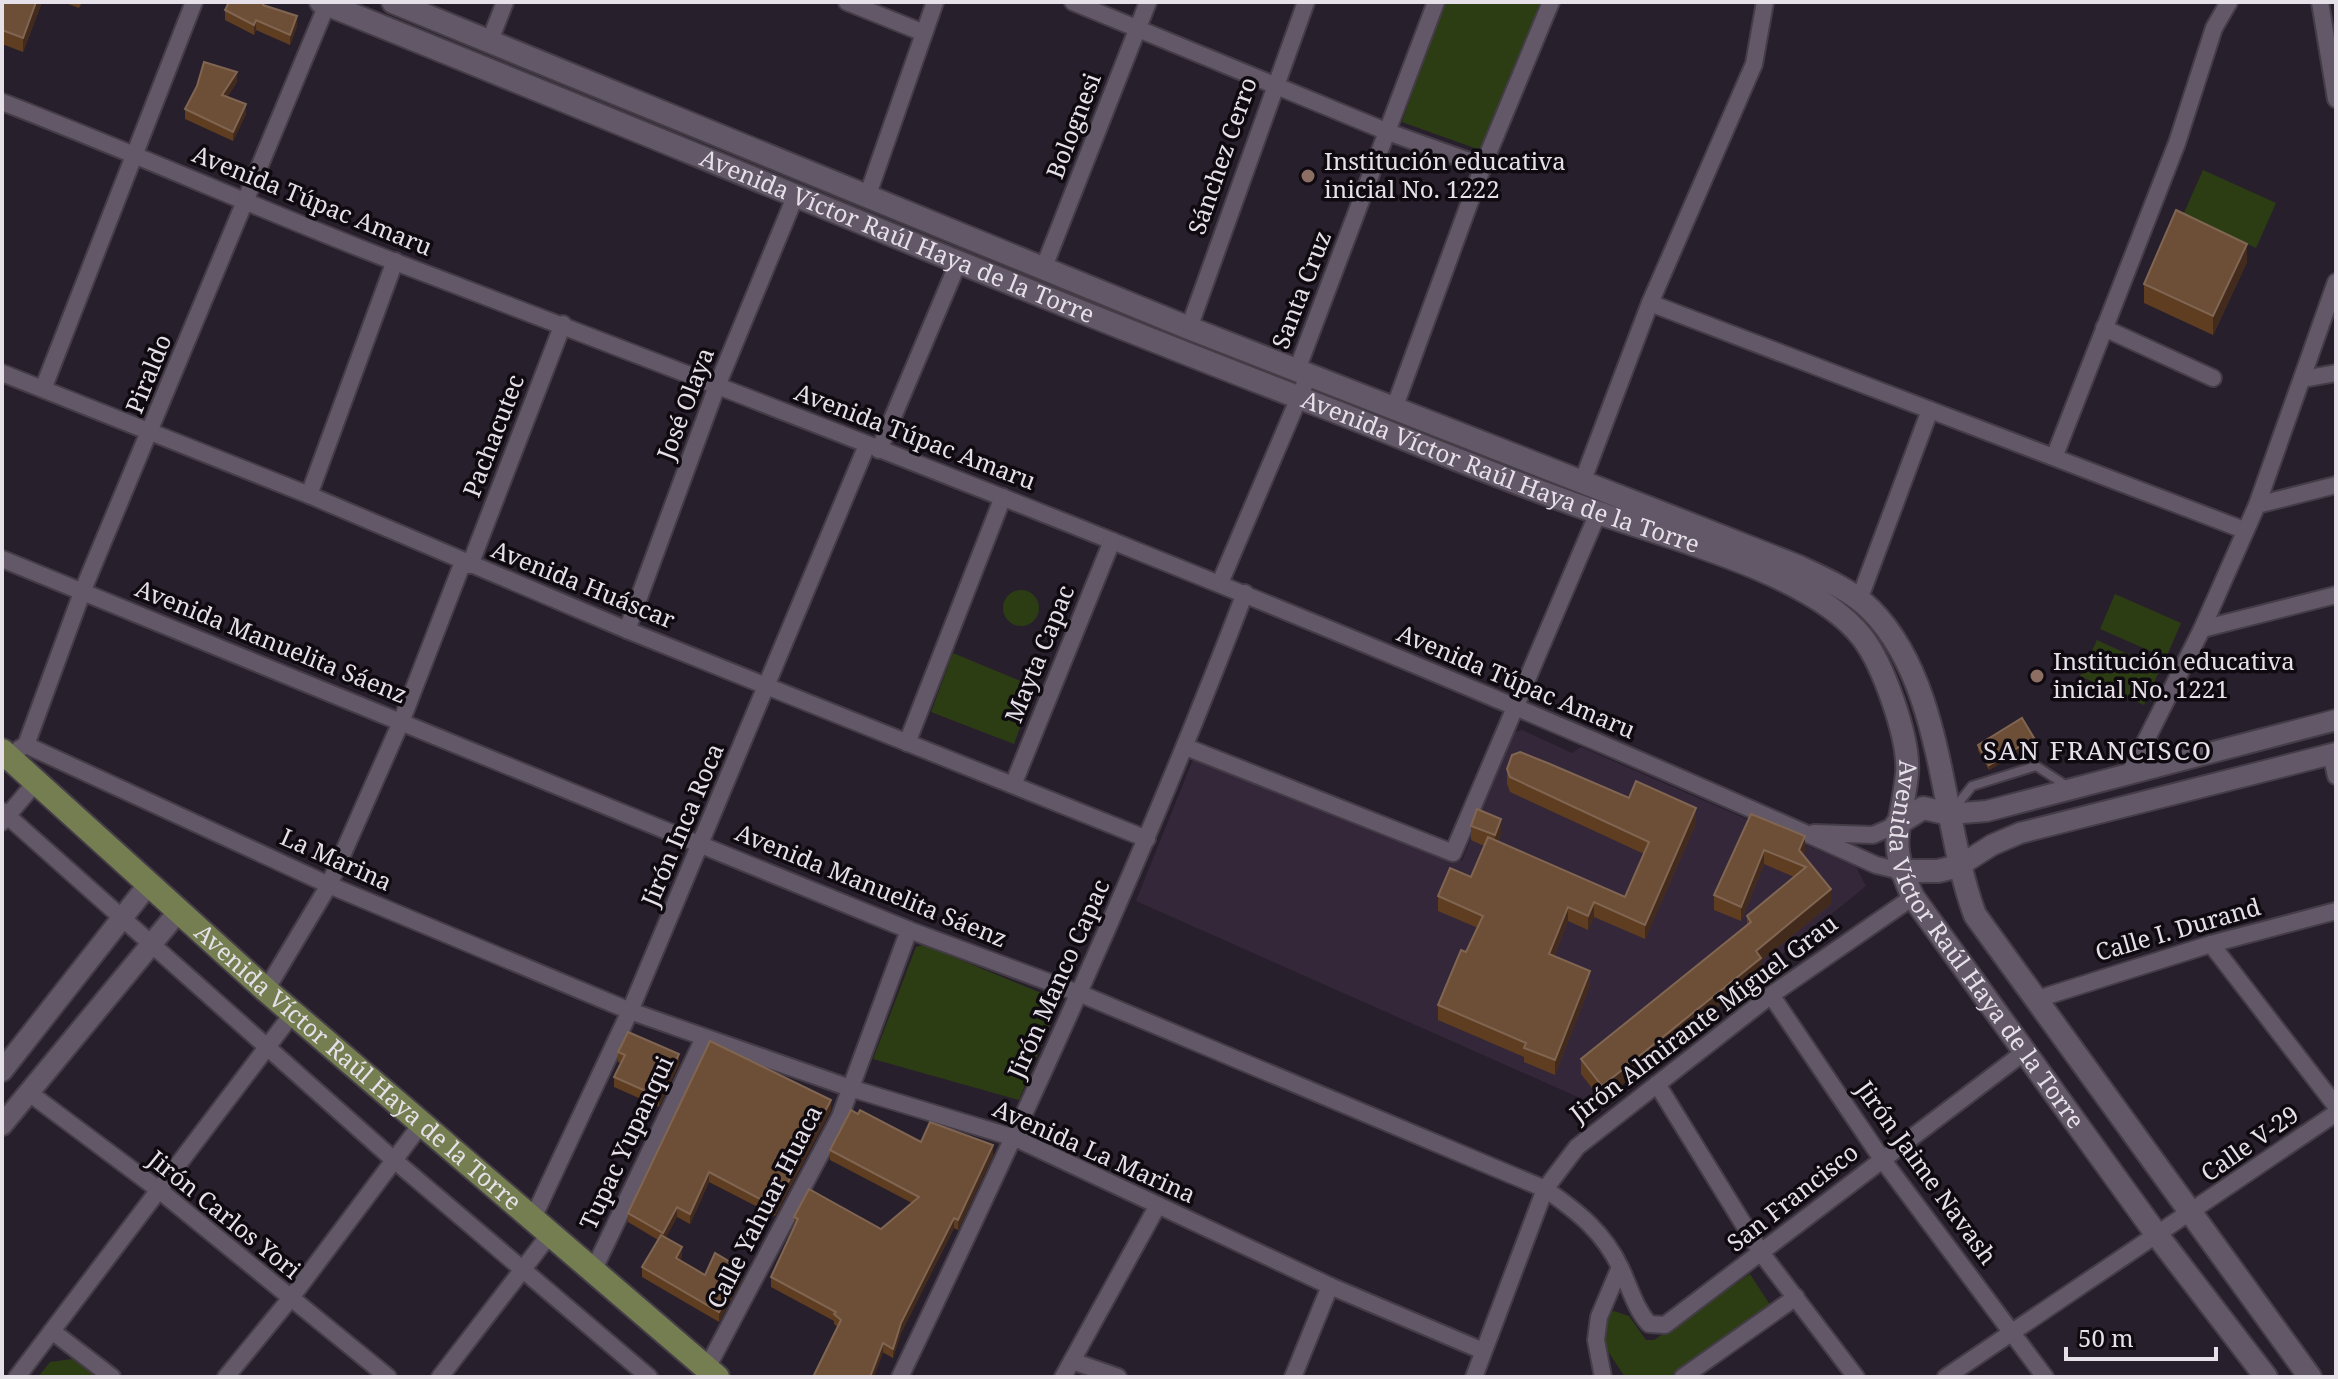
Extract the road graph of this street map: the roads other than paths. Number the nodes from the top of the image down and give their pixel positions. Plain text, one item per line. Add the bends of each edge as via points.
1 (194, 2) edge
2 (393, 2) edge
3 (505, 2) edge
4 (847, 2) edge
5 (935, 2) edge
6 (1073, 2) edge
7 (1148, 2) edge
8 (1306, 2) edge
9 (1436, 2) edge
10 (1551, 2) edge
11 (1765, 2) edge
12 (2320, 2) edge
13 (325, 3) edge
14 (2227, 4) edge
15 (1138, 27) junction
16 (924, 33) junction
17 (489, 43) junction
18 (1273, 86) junction
19 (2336, 99) edge
20 (2, 102) edge
21 (1388, 132) junction
22 (137, 154) junction
23 (1483, 166) junction
24 (795, 197) junction
25 (867, 197) junction
26 (247, 202) junction
27 (395, 261) junction
28 (958, 263) junction
29 (1044, 267) junction
30 (2336, 282) edge
31 (1650, 303) junction
32 (563, 324) junction
33 (1189, 328) junction
34 (2104, 328) junction
35 (1303, 372) junction
36 (2, 373) edge
37 (2336, 373) edge
38 (2213, 378) dead end
39 (2303, 379) junction
40 (717, 386) junction
41 (43, 389) junction
42 (1300, 398) junction
43 (1395, 406) junction
44 (1930, 410) junction
45 (151, 432) junction
46 (873, 447) junction
47 (2055, 455) junction
48 (1583, 480) junction
49 (2336, 485) edge
50 (309, 495) junction
51 (1003, 497) junction
52 (2257, 505) junction
53 (1598, 513) junction
54 (2244, 530) junction
55 (1112, 541) junction
56 (2, 559) edge
57 (467, 564) junction
58 (1220, 583) junction
59 (83, 590) junction
60 (1245, 593) junction
61 (2336, 595) edge
62 (1859, 600) junction
63 (2202, 629) junction
64 (627, 630) junction
65 (766, 686) junction
66 (1517, 707) junction
67 (2336, 720) edge
68 (401, 722) junction
69 (907, 743) junction
70 (1186, 747) junction
71 (12, 750) edge
72 (2334, 754) edge
73 (2130, 772) junction
74 (2336, 776) edge
75 (36, 782) junction
76 (1013, 785) junction
77 (2068, 787) junction
78 (1950, 814) junction
79 (4, 817) edge
80 (1896, 825) junction
81 (1804, 833) junction
82 (1147, 839) junction
83 (702, 844) junction
84 (1959, 866) junction
85 (1901, 871) junction
86 (148, 885) junction
87 (329, 885) junction
88 (1913, 897) junction
89 (2336, 911) edge
90 (178, 912) junction
91 (122, 918) junction
92 (909, 930) junction
93 (152, 943) junction
94 (2211, 944) junction
95 (266, 990) junction
96 (1081, 994) junction
97 (1771, 995) junction
98 (2034, 1000) junction
99 (630, 1011) junction
100 (293, 1013) junction
101 (704, 1038) junction
102 (267, 1048) junction
103 (2027, 1050) junction
104 (2, 1071) edge
105 (1657, 1084) junction
106 (850, 1088) junction
107 (28, 1092) junction
108 (2336, 1106) edge
109 (2336, 1113) edge
110 (422, 1123) junction
111 (2, 1125) edge
112 (1015, 1138) junction
113 (1882, 1159) junction
114 (394, 1160) junction
115 (1545, 1189) junction
116 (159, 1190) junction
117 (1158, 1205) junction
118 (2190, 1214) junction
119 (542, 1226) junction
120 (2157, 1235) junction
121 (1762, 1254) junction
122 (1620, 1267) junction
123 (524, 1268) junction
124 (594, 1269) junction
125 (1330, 1286) junction
126 (1796, 1297) junction
127 (290, 1299) junction
128 (1665, 1325) joint
129 (52, 1331) junction
130 (2013, 1331) junction
131 (1483, 1351) junction
132 (1072, 1361) junction
133 (712, 1372) edge
134 (17, 1377) edge
135 (112, 1377) edge
136 (226, 1377) edge
137 (388, 1377) edge
138 (440, 1377) edge
139 (649, 1377) edge
140 (900, 1377) edge
141 (1063, 1377) edge
142 (1118, 1377) edge
143 (1293, 1377) edge
144 (1474, 1377) edge
145 (1603, 1377) edge
146 (1683, 1377) edge
147 (1856, 1377) edge
148 (1946, 1377) edge
149 (2045, 1377) edge
150 (2266, 1377) edge
151 (2310, 1377) edge

1 - 22 street
2 - 17 main road, Avenida Víctor Raúl Haya de la Torre
3 - 17 street
4 - 16 street
5 - 16 street
6 - 15 street
7 - 15 street, Bolognesi
8 - 18 street, Sánchez Cerro
9 - 21 street, Santa Cruz
10 - 23 street
11 - 31 street via 1754,64
12 - 19 street
13 - 24 main road, Avenida Víctor Raúl Haya de la Torre
13 - 26 street, Piraldo
14 - 34 street
15 - 18 street
15 - 29 street, Bolognesi
16 - 25 street
17 - 25 main road, Avenida Víctor Raúl Haya de la Torre
18 - 21 street
18 - 33 street, Sánchez Cerro
20 - 22 street, Avenida Túpac Amaru
21 - 23 street
21 - 35 street, Santa Cruz
22 - 26 street, Avenida Túpac Amaru
22 - 41 street
23 - 43 street
24 - 28 main road, Avenida Víctor Raúl Haya de la Torre
24 - 40 street, José Olaya
25 - 29 main road, Avenida Víctor Raúl Haya de la Torre
26 - 27 street, Avenida Túpac Amaru
26 - 45 street, Piraldo
27 - 32 street, Avenida Túpac Amaru
27 - 50 street
28 - 42 main road, Avenida Víctor Raúl Haya de la Torre
28 - 46 street, Jirón Inca Roca
29 - 33 main road, Avenida Víctor Raúl Haya de la Torre
30 - 39 street
31 - 44 street
31 - 48 street
32 - 40 street, Avenida Túpac Amaru
32 - 57 street, Pachacutec
33 - 35 main road, Avenida Víctor Raúl Haya de la Torre
34 - 38 street
34 - 47 street
35 - 42 street, Santa Cruz
35 - 43 main road, Avenida Víctor Raúl Haya de la Torre
36 - 41 street, Avenida Huáscar
37 - 39 street
39 - 52 street
40 - 46 street, Avenida Túpac Amaru
40 - 64 street, José Olaya
41 - 45 street, Avenida Huáscar
42 - 53 main road, Avenida Víctor Raúl Haya de la Torre
42 - 58 street, Santa Cruz
43 - 48 main road, Avenida Víctor Raúl Haya de la Torre
44 - 47 street
44 - 62 street
45 - 50 street, Avenida Huáscar
45 - 59 street, Piraldo
46 - 51 street, Avenida Túpac Amaru
46 - 65 street, Jirón Inca Roca
47 - 54 street
48 - 62 main road, Avenida Víctor Raúl Haya de la Torre via 1827,579
49 - 52 street
50 - 57 street, Avenida Huáscar
51 - 55 street, Avenida Túpac Amaru
51 - 69 street
52 - 54 street
53 - 66 street
53 - 80 main road, Avenida Víctor Raúl Haya de la Torre via 1708,549 1797,588 1847,621 1875,660 1904,745 1908,770
54 - 63 street
55 - 58 street, Avenida Túpac Amaru
55 - 76 street, Mayta Capac
56 - 59 street, Avenida Manuelita Sáenz
57 - 64 street, Avenida Huáscar
57 - 68 street, Pachacutec
58 - 60 street, Avenida Túpac Amaru
59 - 68 street, Avenida Manuelita Sáenz
59 - 71 street, Piraldo
60 - 66 street, Avenida Túpac Amaru
60 - 70 street, Jirón Manco Capac
61 - 63 street
62 - 78 main road, Avenida Víctor Raúl Haya de la Torre via 1893,638 1919,688
63 - 73 street
64 - 65 street, Avenida Huáscar
65 - 69 street, Avenida Huáscar
65 - 83 street, Jirón Inca Roca
66 - 70 street via 1453,853
66 - 81 street, Avenida Túpac Amaru
67 - 73 street
68 - 83 street, Avenida Manuelita Sáenz
68 - 87 street, Pachacutec
69 - 76 street, Avenida Huáscar
70 - 82 street, Jirón Manco Capac
71 - 75 main road, Avenida Víctor Raúl Haya de la Torre
71 - 87 street, La Marina
72 - 74 street
72 - 84 street via 2020,833
73 - 77 street
75 - 79 street
75 - 86 main road, Avenida Víctor Raúl Haya de la Torre
76 - 82 street, Avenida Huáscar
77 - 78 street via 1987,811
77 - 78 lane via 2036,766 1972,786
78 - 80 main road via 1923,808
78 - 84 main road, Avenida Víctor Raúl Haya de la Torre
79 - 91 street
80 - 81 street, Avenida Túpac Amaru via 1873,835
80 - 85 main road, Avenida Víctor Raúl Haya de la Torre
81 - 85 street, Avenida Túpac Amaru
82 - 96 street, Jirón Manco Capac
83 - 92 street, Avenida Manuelita Sáenz
83 - 99 street, Jirón Inca Roca
84 - 85 main road
84 - 98 main road, Avenida Víctor Raúl Haya de la Torre via 1975,915
85 - 88 main road, Avenida Víctor Raúl Haya de la Torre
86 - 90 main road, Avenida Víctor Raúl Haya de la Torre
86 - 91 street
87 - 95 street, Pachacutec
87 - 99 street, La Marina
88 - 97 street, Jirón Almirante Miguel Grau
88 - 103 main road, Avenida Víctor Raúl Haya de la Torre
89 - 94 street, Calle I. Durand
90 - 93 street
90 - 95 main road, Avenida Víctor Raúl Haya de la Torre
91 - 93 street
91 - 104 street
92 - 96 street, Avenida Manuelita Sáenz
92 - 106 street, Calle Yahuar Huaca
93 - 102 street
93 - 107 street
94 - 98 street, Calle I. Durand
94 - 108 street
95 - 100 main road, Avenida Víctor Raúl Haya de la Torre
96 - 112 street, Jirón Manco Capac
96 - 115 street, Avenida Manuelita Sáenz
97 - 105 street, Jirón Almirante Miguel Grau
97 - 113 street, Jirón Jaime Navash
98 - 118 main road, Avenida Víctor Raúl Haya de la Torre
99 - 101 street, Avenida La Marina
99 - 119 street, Jirón Inca Roca
100 - 102 street
100 - 110 main road, Avenida Víctor Raúl Haya de la Torre
101 - 106 street, Avenida La Marina
101 - 124 street, Tupac Yupanqui
102 - 114 street
102 - 116 street
103 - 113 street, San Francisco
103 - 120 main road, Avenida Víctor Raúl Haya de la Torre
105 - 115 street, Jirón Almirante Miguel Grau via 1577,1147
105 - 121 street
106 - 112 street, Avenida La Marina
106 - 133 street, Calle Yahuar Huaca
107 - 111 street
107 - 116 street, Jirón Carlos Yori
109 - 118 street, Calle V-29
110 - 114 street
110 - 119 main road, Avenida Víctor Raúl Haya de la Torre
112 - 117 street, Avenida La Marina
112 - 140 street, Jirón Manco Capac
113 - 121 street, San Francisco
113 - 130 street, Jirón Jaime Navash
114 - 123 street
114 - 127 street
115 - 122 street, Avenida Manuelita Sáenz via 1586,1218
115 - 131 street, Jirón Almirante Miguel Grau
116 - 127 street, Jirón Carlos Yori
116 - 129 street
117 - 125 street, Avenida La Marina
117 - 132 street
118 - 120 street, Calle V-29
118 - 151 main road, Avenida Víctor Raúl Haya de la Torre
119 - 123 street, Jirón Inca Roca
119 - 124 main road, Avenida Víctor Raúl Haya de la Torre
120 - 130 street, Calle V-29
120 - 150 main road, Avenida Víctor Raúl Haya de la Torre
121 - 126 street
121 - 128 street, San Francisco
122 - 128 street, Avenida Manuelita Sáenz via 1639,1313 1649,1324
122 - 145 street via 1599,1317 1596,1340
123 - 138 street, Jirón Inca Roca
123 - 139 street
124 - 133 main road, Avenida Víctor Raúl Haya de la Torre
125 - 131 street, Avenida La Marina
125 - 143 street
126 - 146 street
126 - 147 street
127 - 136 street
127 - 137 street, Jirón Carlos Yori
129 - 134 street
129 - 135 street
130 - 148 street, Calle V-29
130 - 149 street, Jirón Jaime Navash
131 - 144 street, Jirón Almirante Miguel Grau
132 - 141 street
132 - 142 street

